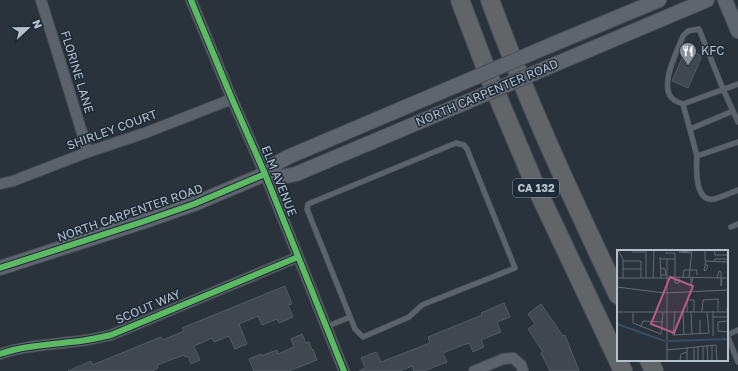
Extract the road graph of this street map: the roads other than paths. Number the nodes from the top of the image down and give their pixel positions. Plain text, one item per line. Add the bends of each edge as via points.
1 (41, 0) edge
2 (191, 0) edge
3 (460, 0) edge
4 (490, 0) edge
5 (658, 0) edge
6 (707, 0) edge
7 (726, 0) edge
8 (738, 31) edge
9 (738, 84) edge
10 (723, 89) junction
11 (232, 99) junction
12 (683, 104) junction
13 (733, 111) junction
14 (738, 122) edge
15 (690, 129) junction
16 (738, 142) edge
17 (88, 152) junction
18 (697, 156) junction
19 (265, 174) junction
20 (0, 184) edge
21 (738, 190) edge
22 (738, 224) edge
23 (731, 227) dead end
24 (298, 257) junction
25 (0, 268) edge
26 (617, 293) edge
27 (350, 317) junction
28 (326, 327) junction
29 (738, 330) edge
30 (728, 335) edge
31 (728, 337) edge
32 (0, 354) edge
33 (617, 358) edge
34 (618, 361) edge
35 (649, 361) edge
36 (738, 362) edge
37 (344, 371) edge
38 (474, 371) edge
39 (523, 371) edge
40 (623, 371) edge
41 (654, 371) edge

1 - 17 street, FLORINE LANE
2 - 11 street, ELM AVENUE
3 - 33 highway, CA 132 via 535,185
4 - 26 highway, CA 132 via 545,137
5 - 19 main road, NORTH CARPENTER ROAD, bridge via 288,157 275,164
6 - 19 main road, NORTH CARPENTER ROAD, bridge via 296,174 281,177
7 - 8 main road
9 - 10 lane
10 - 12 lane
10 - 12 lane via 699,29 688,31 683,36 668,77 668,92 673,100
10 - 13 lane
11 - 17 street, SHIRLEY COURT
11 - 19 street, ELM AVENUE
12 - 15 lane
13 - 14 lane
13 - 15 lane
15 - 18 lane
16 - 18 lane
17 - 20 street, SHIRLEY COURT
18 - 21 lane via 699,188 706,199 714,199
19 - 24 street, ELM AVENUE
19 - 25 main road, NORTH CARPENTER ROAD via 194,204
22 - 23 lane
24 - 28 street, ELM AVENUE
24 - 32 street, SCOUT WAY via 111,335 25,347
27 - 27 lane via 307,210 308,204 456,143 464,145 515,268 422,305 409,317 363,337 355,329
27 - 28 lane
28 - 37 street, ELM AVENUE
29 - 30 lane
31 - 36 lane
34 - 40 highway, CA 132
35 - 41 highway
38 - 39 street via 503,359 513,358 521,365

